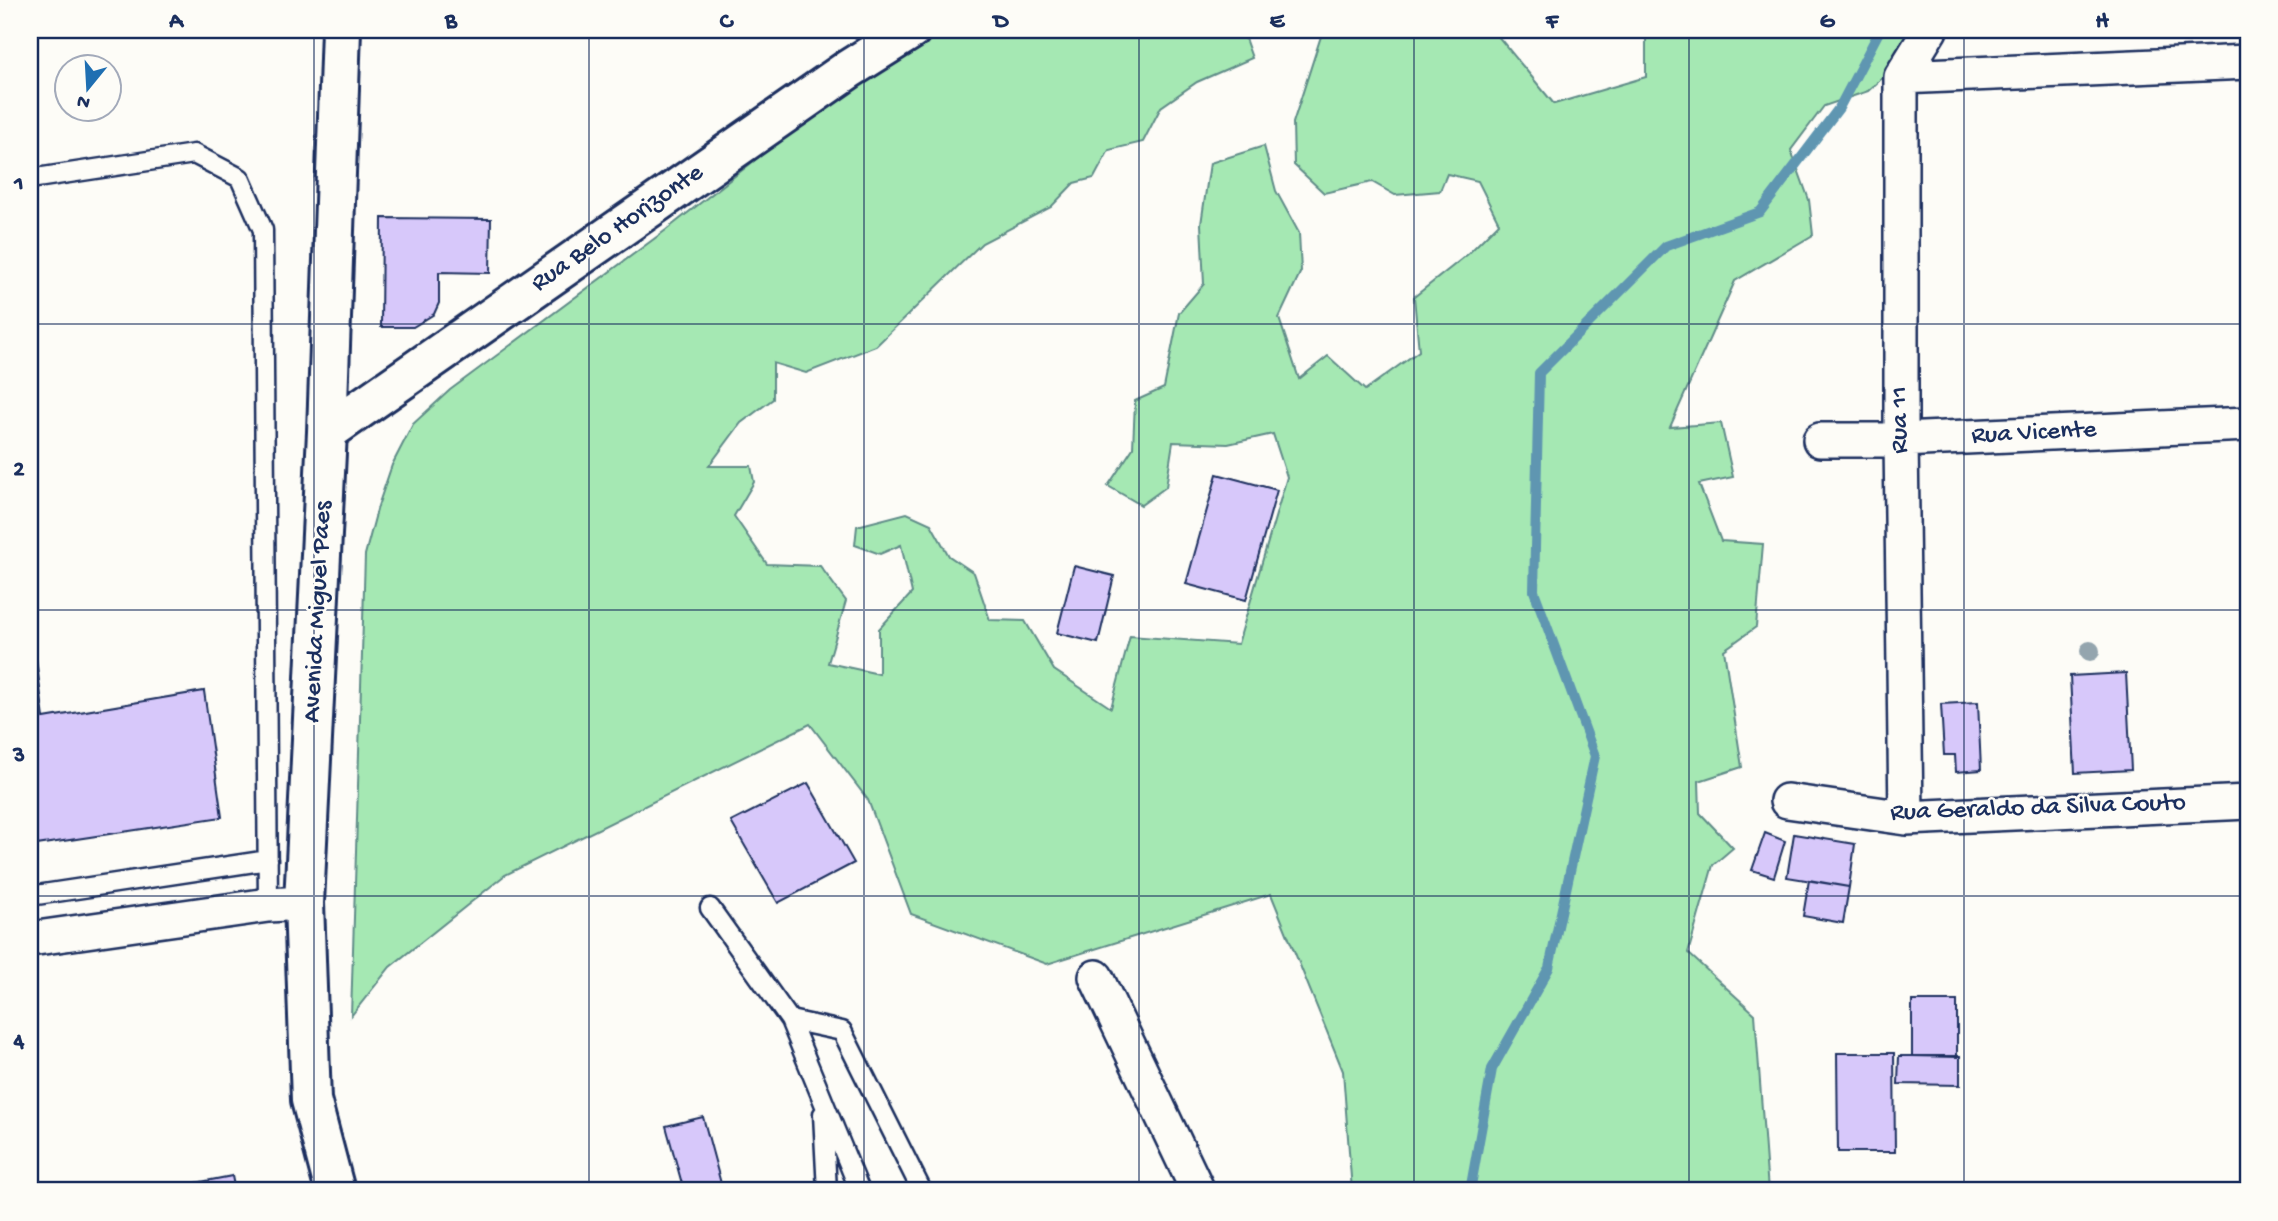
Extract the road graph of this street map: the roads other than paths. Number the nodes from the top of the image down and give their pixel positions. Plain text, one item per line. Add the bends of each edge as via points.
1 (341, 30) edge
2 (911, 30) edge
3 (1930, 30) edge
4 (2248, 62) edge
5 (1901, 77) junction
6 (30, 180) edge
7 (2248, 424) edge
8 (327, 432) junction
9 (1820, 440) dead end
10 (1901, 440) junction
11 (1787, 801) dead end
12 (2248, 802) edge
13 (1906, 818) junction
14 (268, 860) junction
15 (30, 896) edge
16 (286, 904) junction
17 (710, 908) dead end
18 (30, 939) edge
19 (1096, 976) dead end
20 (790, 1020) junction
21 (823, 1100) junction
22 (335, 1191) edge
23 (827, 1191) edge
24 (860, 1191) edge
25 (922, 1191) edge
26 (1198, 1191) edge

1 - 8 street, Avenida Miguel Paes
2 - 8 street, Rua Belo Horizonte
3 - 5 street
4 - 5 street
5 - 10 street, Rua 11
6 - 14 lane via 194,154 240,178 262,230
7 - 10 street, Rua Vicente
8 - 16 street, Avenida Miguel Paes
9 - 10 street, Rua Vicente
10 - 13 street, Rua 11
11 - 13 street, Rua Geraldo da Silva Couto
12 - 13 street, Rua Geraldo da Silva Couto
14 - 15 lane
14 - 16 lane
16 - 18 street
16 - 22 street, Avenida Miguel Paes via 311,1100
17 - 20 lane
19 - 26 street
20 - 21 lane
20 - 25 lane via 842,1031
21 - 23 lane
21 - 24 lane

